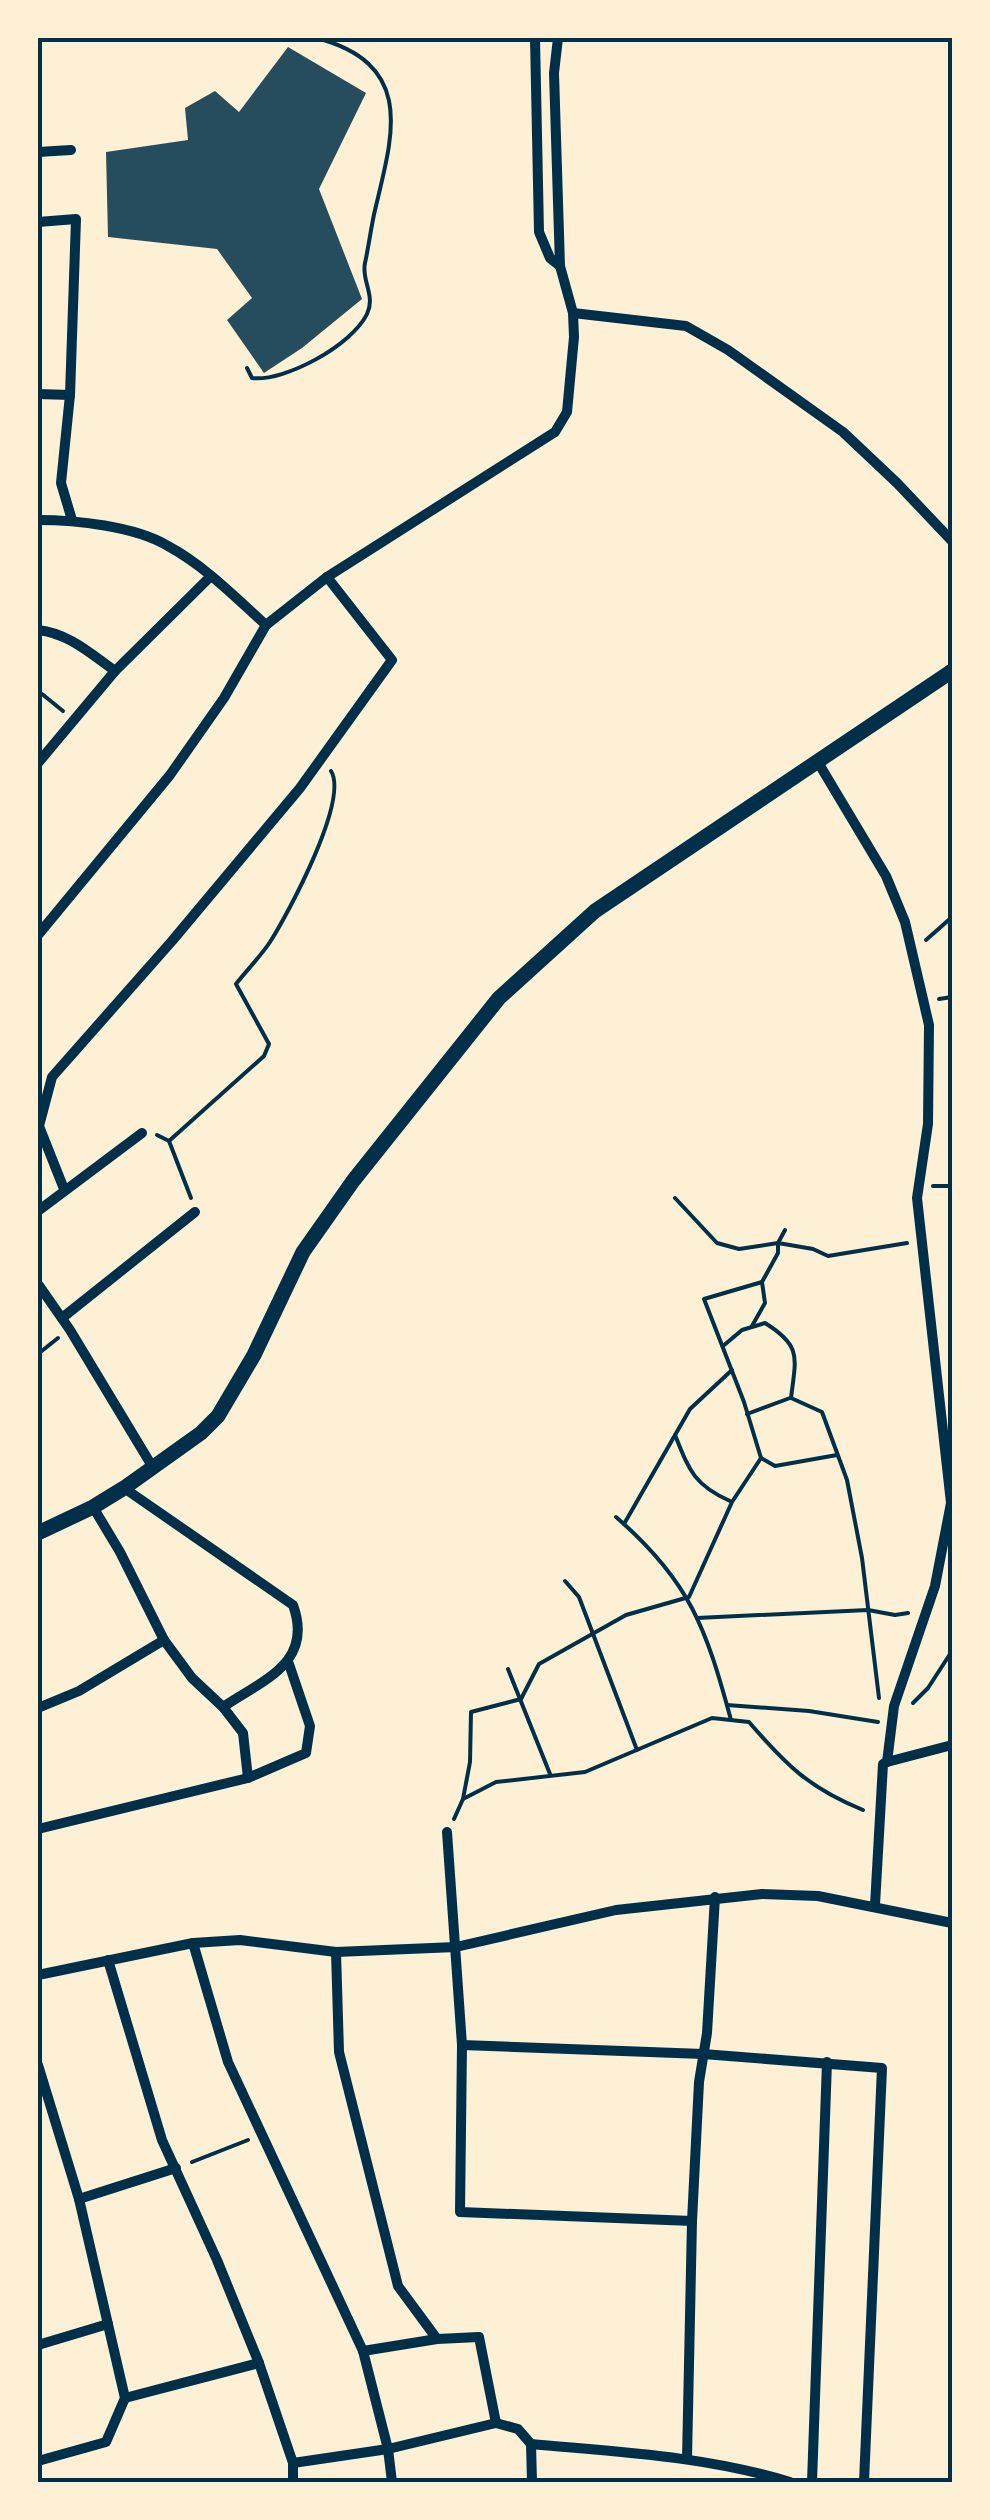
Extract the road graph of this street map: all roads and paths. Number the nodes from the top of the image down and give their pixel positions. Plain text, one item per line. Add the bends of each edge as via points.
1 (317, 38) edge
2 (534, 38) edge
3 (558, 38) edge
4 (70, 150) dead end
5 (38, 152) edge
6 (38, 222) edge
7 (560, 266) junction
8 (573, 313) junction
9 (247, 368) dead end
10 (38, 394) edge
11 (70, 395) junction
12 (38, 520) edge
13 (72, 520) junction
14 (952, 542) edge
15 (212, 576) junction
16 (327, 577) junction
17 (266, 625) junction
18 (38, 630) edge
19 (115, 671) junction
20 (952, 671) edge
21 (38, 694) edge
22 (75, 720) junction
23 (38, 763) edge
24 (317, 763) junction
25 (819, 764) junction
26 (952, 918) edge
27 (38, 934) edge
28 (914, 953) junction
29 (142, 1133) joint
30 (169, 1141) junction
31 (64, 1189) junction
32 (675, 1198) dead end
33 (38, 1211) edge
34 (195, 1212) joint
35 (785, 1230) dead end
36 (920, 1241) junction
37 (778, 1243) junction
38 (762, 1282) junction
39 (38, 1284) edge
40 (62, 1318) junction
41 (752, 1326) junction
42 (70, 1330) junction
43 (723, 1346) junction
44 (38, 1354) edge
45 (732, 1370) junction
46 (790, 1398) junction
47 (748, 1414) junction
48 (676, 1435) junction
49 (837, 1455) junction
50 (761, 1458) junction
51 (152, 1466) junction
52 (124, 1488) junction
53 (732, 1502) junction
54 (93, 1507) junction
55 (616, 1517) dead end
56 (624, 1524) junction
57 (38, 1533) edge
58 (565, 1581) dead end
59 (688, 1597) junction
60 (868, 1610) junction
61 (928, 1610) junction
62 (697, 1618) junction
63 (594, 1635) junction
64 (164, 1640) junction
65 (952, 1651) edge
66 (289, 1664) junction
67 (508, 1668) dead end
68 (521, 1699) junction
69 (727, 1705) junction
70 (223, 1707) junction
71 (38, 1708) edge
72 (731, 1720) junction
73 (887, 1724) junction
74 (952, 1745) edge
75 (638, 1750) junction
76 (887, 1762) junction
77 (550, 1774) junction
78 (248, 1778) junction
79 (463, 1799) junction
80 (880, 1816) junction
81 (38, 1828) edge
82 (447, 1832) joint
83 (714, 1897) junction
84 (875, 1905) junction
85 (952, 1923) edge
86 (193, 1943) junction
87 (456, 1947) junction
88 (336, 1952) junction
89 (108, 1960) junction
90 (38, 1975) edge
91 (462, 2045) junction
92 (703, 2054) junction
93 (828, 2062) junction
94 (38, 2065) edge
95 (262, 2135) junction
96 (176, 2168) junction
97 (79, 2199) junction
98 (692, 2222) junction
99 (108, 2324) junction
100 (437, 2339) junction
101 (38, 2345) edge
102 (363, 2351) junction
103 (259, 2362) junction
104 (126, 2398) junction
105 (496, 2422) junction
106 (531, 2444) junction
107 (388, 2449) junction
108 (688, 2459) junction
109 (38, 2461) edge
110 (293, 2463) junction
111 (293, 2482) edge
112 (392, 2482) edge
113 (532, 2482) edge
114 (790, 2482) edge
115 (812, 2482) edge
116 (864, 2482) edge

1 - 9 path via 363,57 382,82 394,118 363,268 371,302 359,327 330,352 266,380 252,378
2 - 7 street via 539,232
3 - 7 street
4 - 5 street
6 - 11 street via 76,219
7 - 8 street
8 - 14 street via 686,326 728,350 842,432
8 - 16 street via 568,412 555,432
10 - 11 street
11 - 13 street via 61,483
12 - 13 street
13 - 15 street via 166,544
15 - 17 street
15 - 19 street
16 - 17 street
16 - 24 street via 392,660
17 - 27 street via 170,775
18 - 19 street via 78,644
19 - 22 street
20 - 25 street
21 - 22 path
22 - 23 street
24 - 30 path via 335,778 331,817 268,944 236,984 269,1044 264,1056
24 - 31 street via 52,1076 39,1126
25 - 28 street via 886,876
25 - 51 street via 595,911 499,998 303,1252 218,1416
26 - 28 path
28 - 36 street via 930,1026
29 - 30 path
29 - 31 street
30 - 34 path
31 - 33 street
32 - 37 path via 717,1243 739,1249
34 - 40 street
35 - 37 path
36 - 37 path via 828,1256
36 - 61 street via 951,1503
37 - 38 path
38 - 41 path via 765,1302
38 - 43 path via 704,1300
39 - 40 street
40 - 42 street
41 - 43 path
41 - 46 path via 765,1323 787,1336 796,1360
42 - 44 path
42 - 51 street
43 - 45 path
45 - 47 path
45 - 48 path via 690,1408
46 - 47 path
46 - 49 path via 822,1412
47 - 50 path
48 - 53 path via 690,1474
48 - 56 path
49 - 50 path via 775,1466
49 - 60 path
50 - 53 path
51 - 52 street
52 - 54 street
52 - 66 street via 293,1605 300,1622
53 - 59 path
54 - 57 street
54 - 64 street
55 - 56 path
56 - 59 path via 656,1552
58 - 63 path
59 - 62 path
59 - 63 path via 626,1615
60 - 61 path
60 - 62 path
60 - 73 path
61 - 73 street
62 - 69 path
63 - 68 path via 539,1664
63 - 75 path
64 - 70 street
64 - 71 street
65 - 73 path via 928,1688
66 - 70 street
66 - 78 street via 310,1726 306,1754
67 - 68 path
68 - 77 path
68 - 79 path via 472,1712
69 - 72 path
69 - 73 path
70 - 78 street via 243,1734
72 - 75 path via 712,1718
72 - 80 path via 749,1722 787,1766 836,1799
73 - 76 street
74 - 76 street
75 - 77 path via 585,1772
76 - 80 street
77 - 79 path via 496,1782
78 - 81 street
79 - 82 path
80 - 84 street
82 - 87 street
83 - 84 street via 818,1896
83 - 87 street via 616,1910
83 - 92 street
84 - 85 street
86 - 88 street via 240,1940
86 - 89 street
86 - 95 street via 228,2062
87 - 88 street
87 - 91 street
88 - 100 street via 339,2052 398,2286
89 - 90 street
89 - 96 street
91 - 92 street
91 - 98 street via 460,2212
92 - 93 street
92 - 98 street
93 - 115 street
93 - 116 street via 882,2068
94 - 97 street
95 - 96 path
95 - 102 street
96 - 97 street
96 - 103 street
97 - 99 street
98 - 108 street
99 - 101 street
99 - 104 street
100 - 102 street
100 - 105 street via 480,2337
102 - 107 street
103 - 104 street
103 - 110 street
104 - 109 street via 106,2442
105 - 106 street via 518,2429
105 - 107 street
106 - 108 street
106 - 113 street
107 - 110 street
107 - 112 street
108 - 114 street
110 - 111 street

